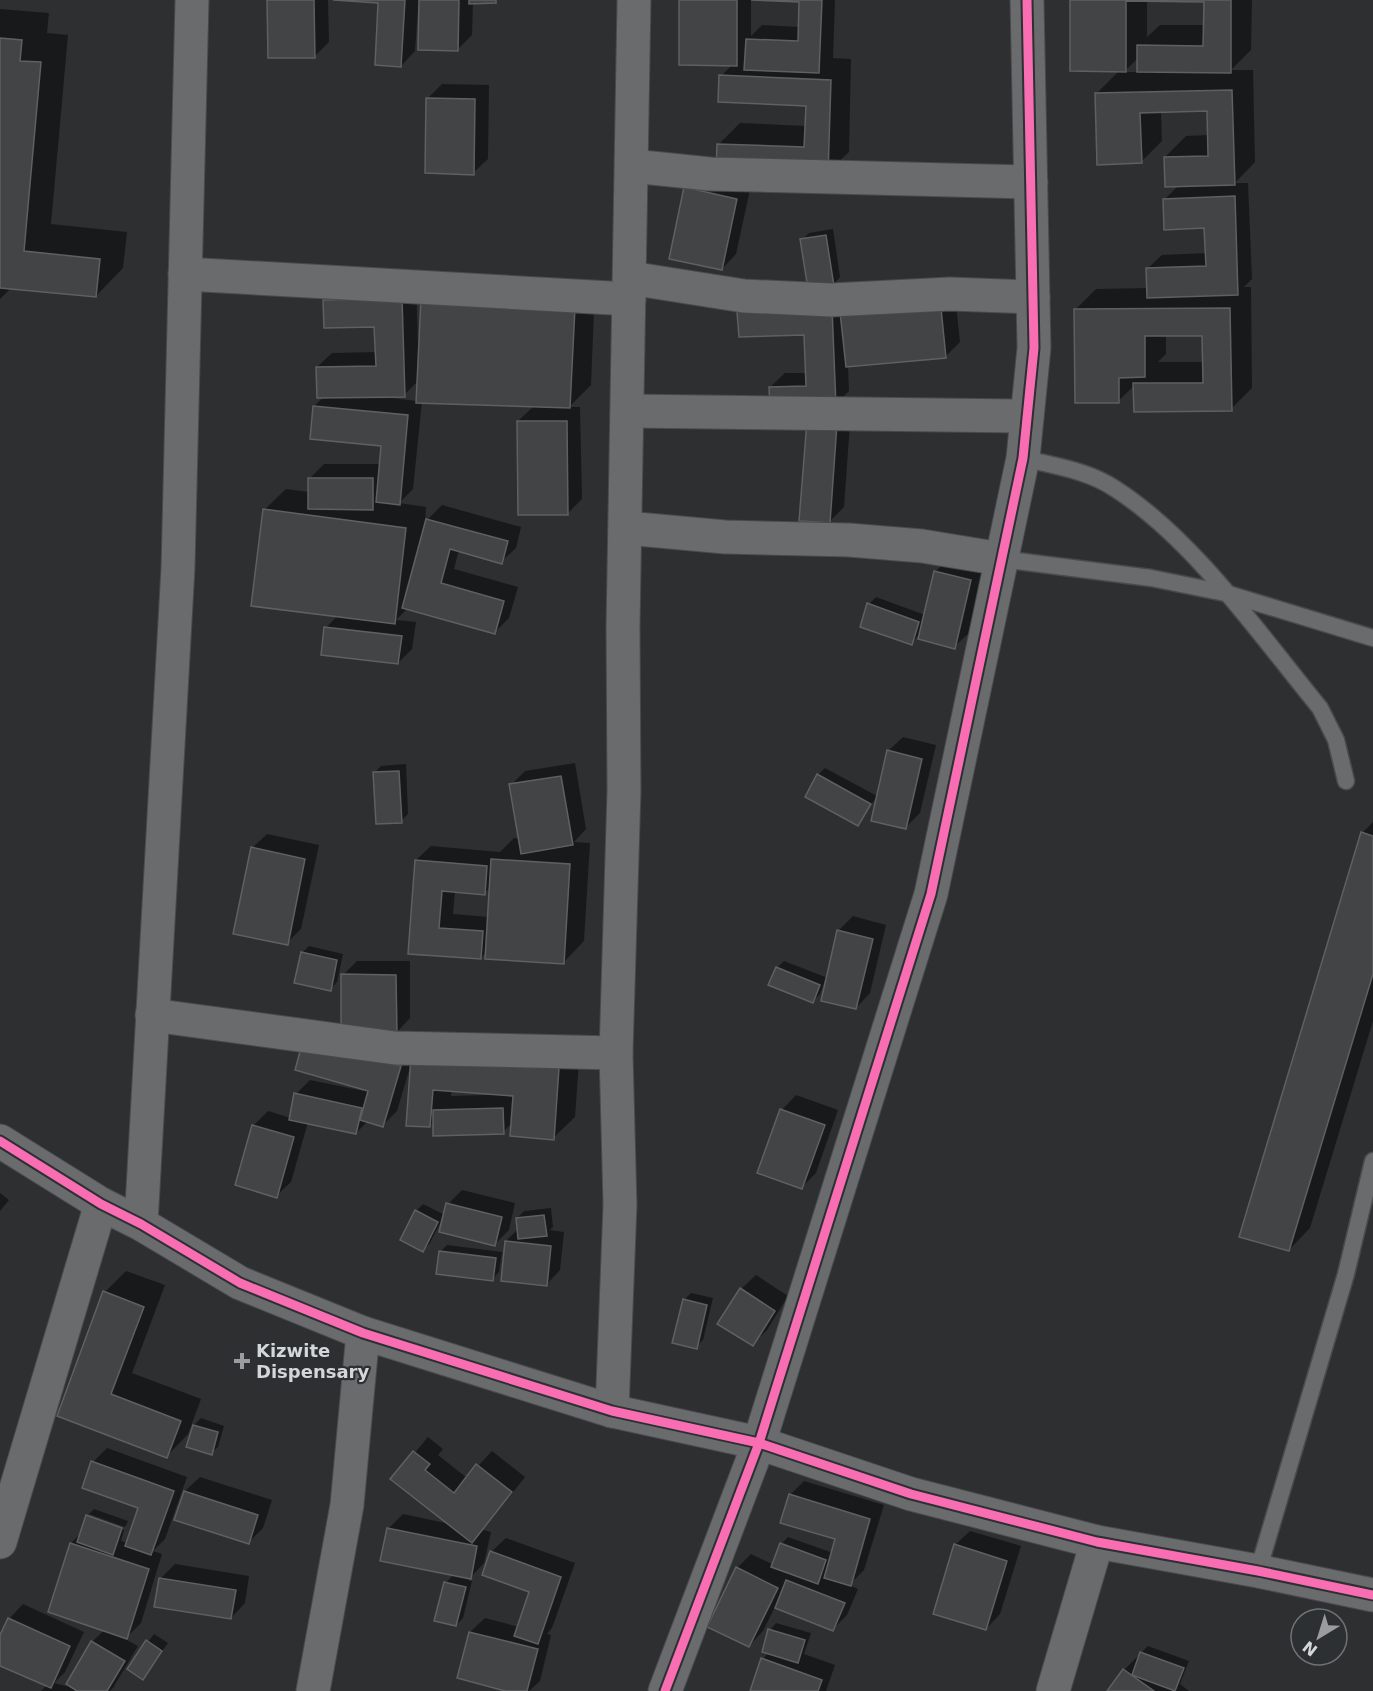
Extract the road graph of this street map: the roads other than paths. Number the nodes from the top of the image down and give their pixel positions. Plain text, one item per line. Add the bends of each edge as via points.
1 (192, 0) edge
2 (634, 0) edge
3 (1027, 0) edge
4 (632, 166) junction
5 (1031, 182) junction
6 (185, 274) junction
7 (630, 289) junction
8 (1033, 297) junction
9 (628, 411) junction
10 (1027, 416) junction
11 (1023, 458) junction
12 (626, 528) junction
13 (1001, 559) junction
14 (1225, 593) junction
15 (1373, 638) edge
16 (1346, 781) dead end
17 (152, 1015) junction
18 (616, 1053) junction
19 (0, 1141) edge
20 (1373, 1161) edge
21 (101, 1204) junction
22 (141, 1224) junction
23 (363, 1333) junction
24 (612, 1411) junction
25 (759, 1443) junction
26 (0, 1542) edge
27 (1097, 1542) junction
28 (1258, 1571) junction
29 (1373, 1595) edge
30 (313, 1691) edge
31 (665, 1691) edge
32 (1053, 1691) edge

1 - 6 street
2 - 4 street
3 - 5 street
4 - 5 street via 710,174
4 - 7 street
5 - 8 street
6 - 7 street
6 - 17 street via 178,568
7 - 8 street via 820,299 950,294
7 - 9 street
8 - 10 street via 1034,348
9 - 10 street
9 - 12 street
10 - 11 street
11 - 13 street
11 - 14 lane via 1078,471 1113,487 1167,528
12 - 13 street via 922,546
12 - 18 street via 624,791
13 - 14 lane via 1151,578
13 - 25 street via 931,894
14 - 15 lane
14 - 16 lane via 1320,708 1336,740
17 - 18 street via 395,1048
17 - 22 street
18 - 24 street via 620,1205
19 - 21 street
20 - 28 lane via 1346,1274
21 - 22 street
21 - 26 street
22 - 23 street via 240,1283
23 - 24 street
23 - 30 street via 347,1505
24 - 25 street
25 - 27 street via 911,1494
25 - 31 street
27 - 28 street
27 - 32 street
28 - 29 street

